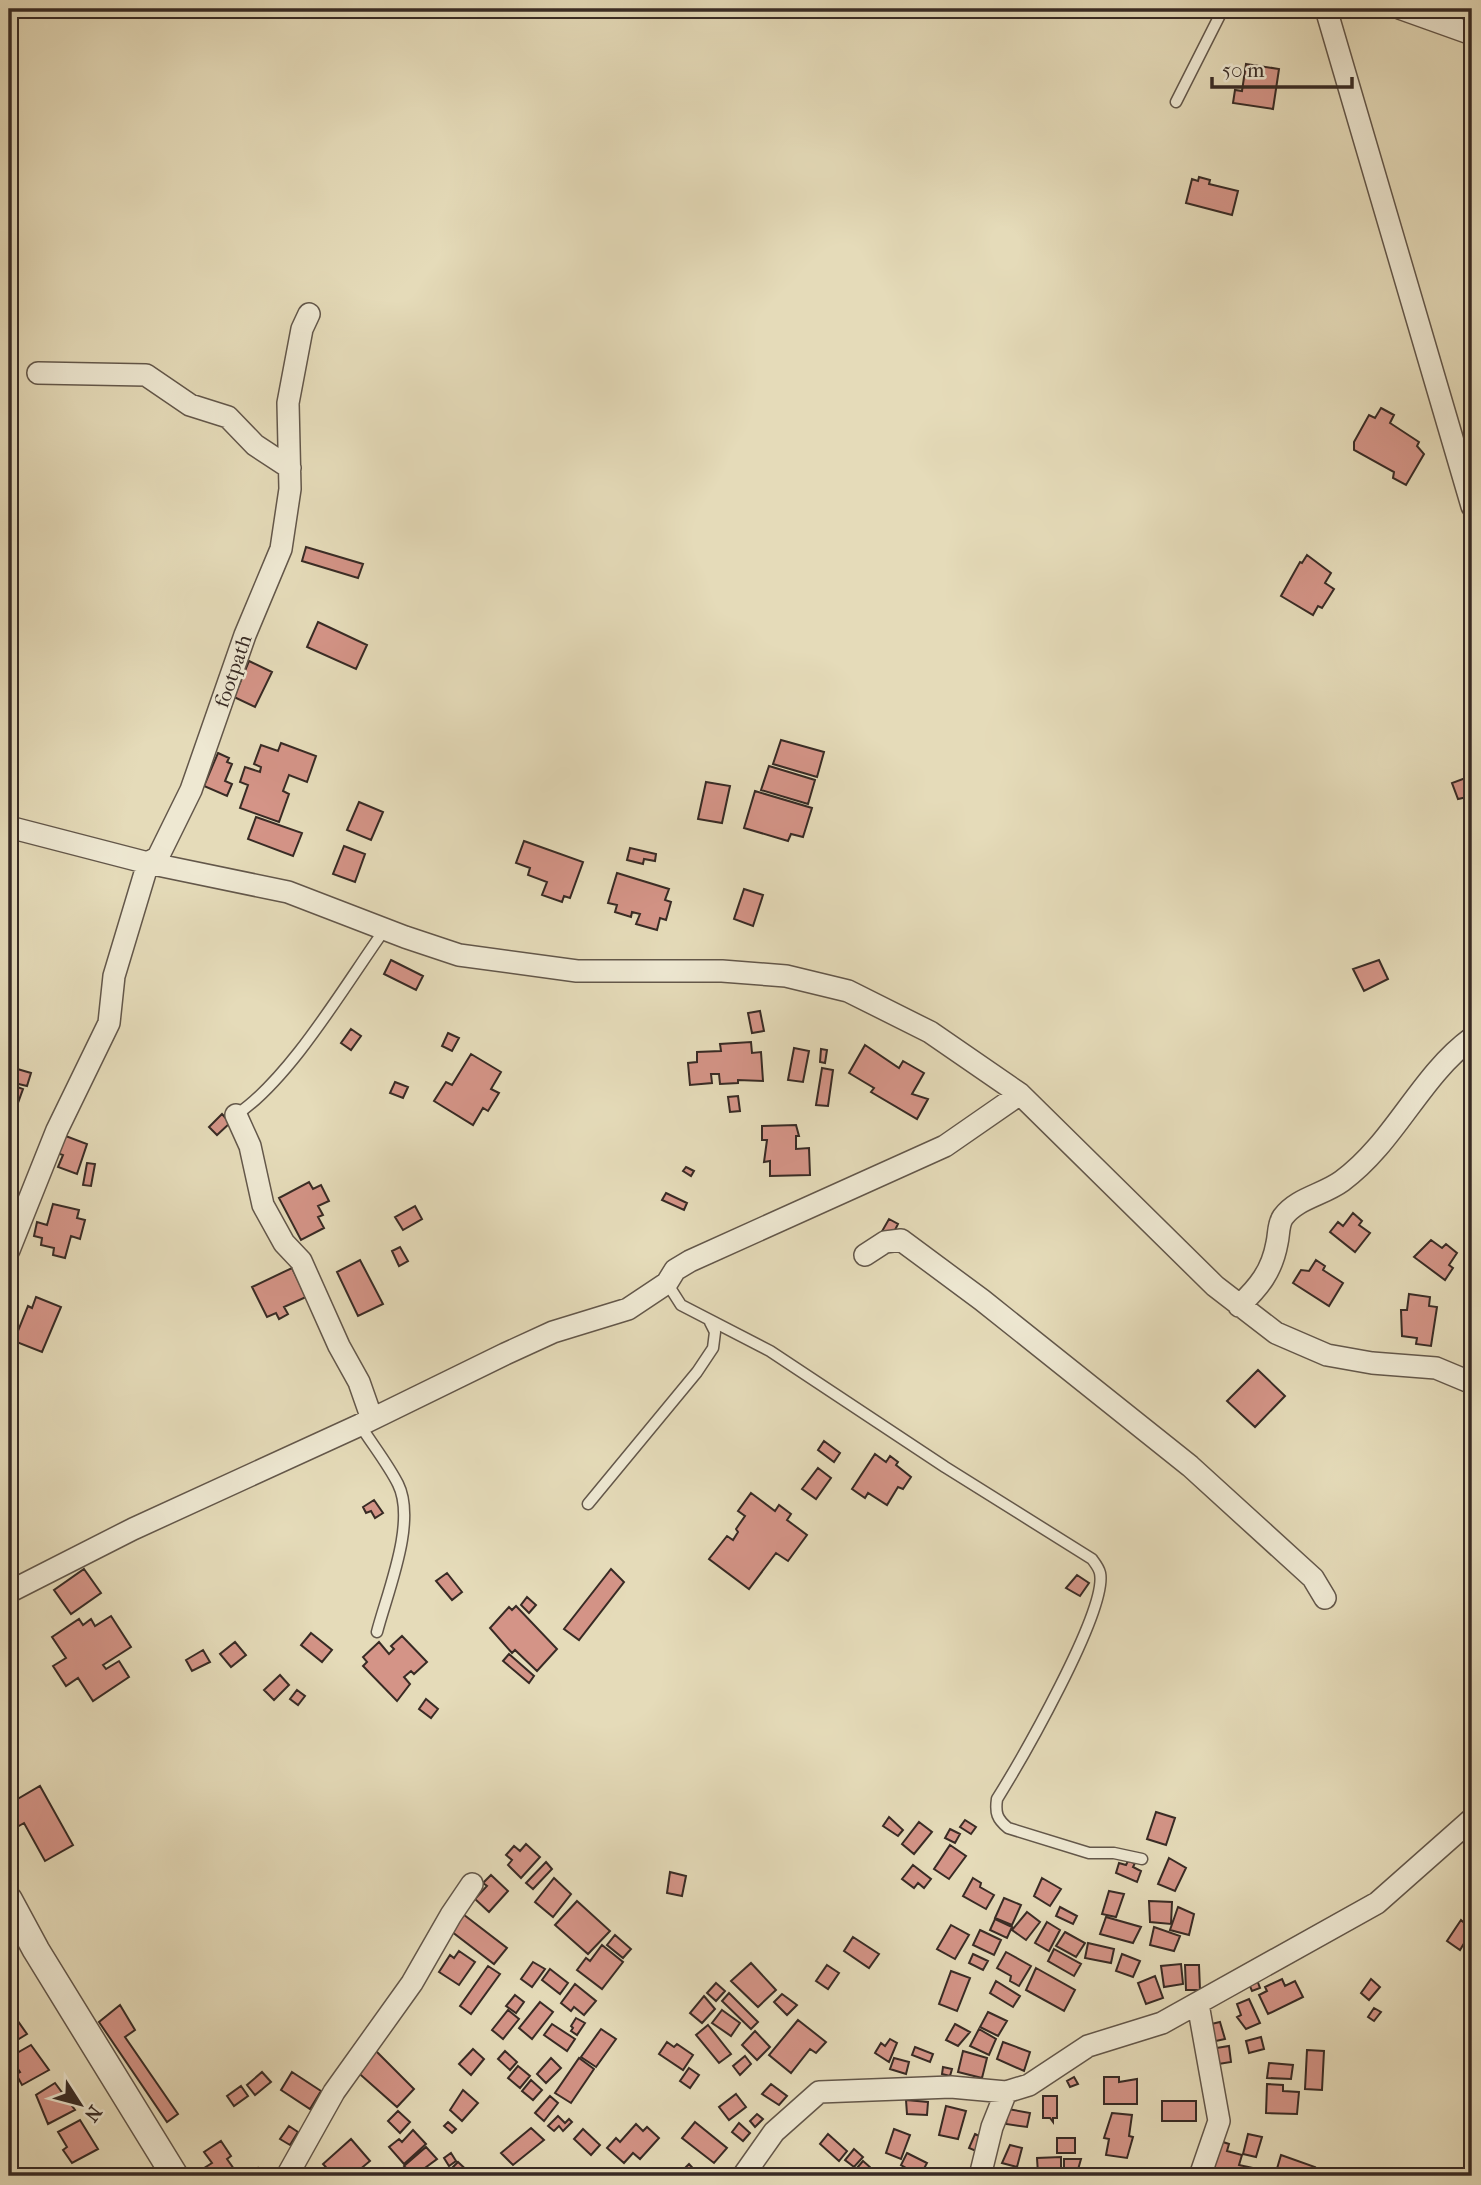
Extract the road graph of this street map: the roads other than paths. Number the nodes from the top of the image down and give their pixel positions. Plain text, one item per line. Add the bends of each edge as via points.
1 (1223, 9) edge
2 (1326, 9) edge
3 (1402, 9) edge
4 (1472, 34) edge
5 (1176, 102) dead end
6 (309, 314) dead end
7 (38, 373) dead end
8 (290, 468) junction
9 (1469, 482) edge
10 (1472, 506) edge
11 (9, 827) edge
12 (148, 863) junction
13 (385, 929) junction
14 (1472, 1038) edge
15 (1020, 1094) junction
16 (236, 1115) joint
17 (9, 1250) edge
18 (865, 1255) dead end
19 (667, 1283) junction
20 (1239, 1306) junction
21 (708, 1320) junction
22 (1472, 1383) edge
23 (366, 1422) junction
24 (588, 1504) dead end
25 (9, 1592) edge
26 (1325, 1598) dead end
27 (377, 1632) dead end
28 (1472, 1819) edge
29 (1142, 1859) dead end
30 (472, 1884) dead end
31 (9, 1899) edge
32 (1198, 2004) junction
33 (1006, 2092) junction
34 (175, 2176) edge
35 (287, 2176) edge
36 (743, 2176) edge
37 (981, 2176) edge
38 (1200, 2176) edge

1 - 5 lane
2 - 9 street
3 - 4 street
6 - 8 street, footpath via 288,403
7 - 8 street via 146,375 190,405 228,417 255,445
8 - 12 street, footpath via 281,549 271,579 244,635 214,729 179,816 158,857
9 - 10 street
11 - 12 street
12 - 13 street via 288,892
12 - 17 street via 114,976 109,1023 57,1130
13 - 15 street via 460,955 500,963 577,971 722,971 815,981 897,1013
13 - 16 lane via 282,1073 258,1100
14 - 20 street via 1447,1060 1368,1158 1331,1189 1295,1204 1280,1220 1265,1278
15 - 19 street via 945,1146 690,1261
15 - 20 street
16 - 23 street via 250,1146 263,1205 284,1243 302,1261 359,1382
18 - 26 street via 885,1242 901,1240 982,1300 1190,1466 1313,1578
19 - 21 lane via 681,1305
19 - 23 street via 628,1309 553,1332
20 - 22 street via 1276,1333 1326,1355 1436,1368
21 - 24 lane via 715,1332 703,1364
21 - 29 lane via 770,1351 1092,1559 1100,1572 1100,1588 1080,1643 996,1810 1008,1828 1089,1853
23 - 25 street via 133,1529
23 - 27 lane via 399,1486 405,1513
28 - 32 street via 1377,1903
30 - 35 street via 412,1983 334,2092
31 - 34 street
32 - 33 street via 1162,2023 1088,2046 1029,2085
32 - 38 street via 1219,2120
33 - 36 street via 951,2087 819,2092 774,2132
33 - 37 street via 992,2126

